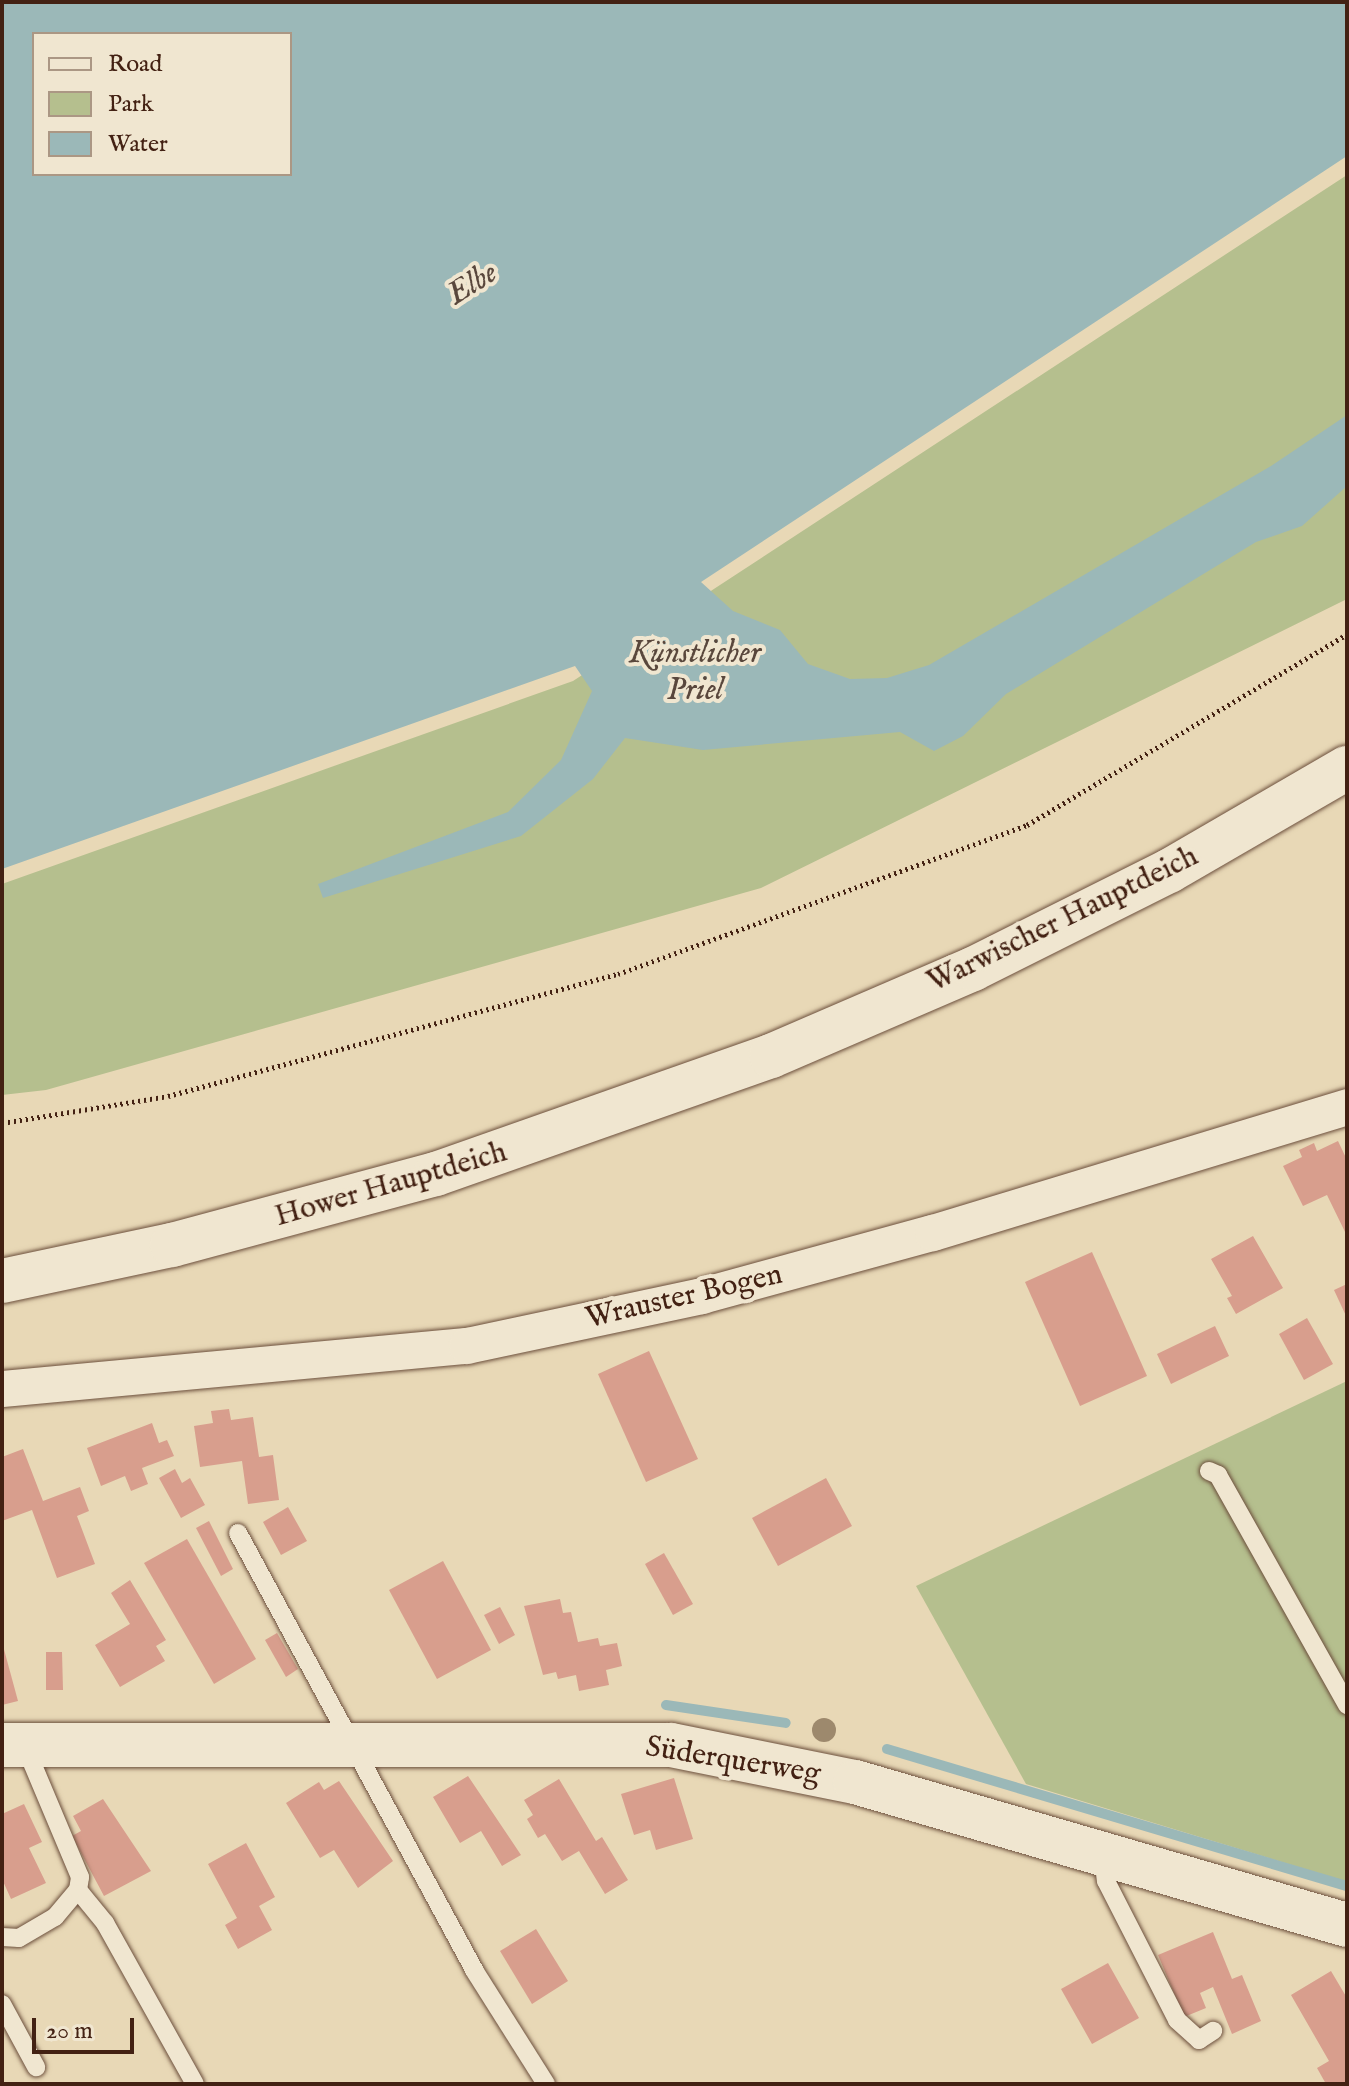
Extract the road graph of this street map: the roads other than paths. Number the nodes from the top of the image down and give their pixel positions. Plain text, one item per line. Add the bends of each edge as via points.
1 (1347, 768) edge
2 (771, 1056) joint
3 (1347, 1107) edge
4 (2, 1281) edge
5 (2, 1389) edge
6 (1209, 1471) dead end
7 (238, 1533) dead end
8 (1347, 1705) edge
9 (348, 1743) junction
10 (13, 1744) edge
11 (1103, 1854) junction
12 (78, 1890) junction
13 (1347, 1925) edge
14 (2, 1937) edge
15 (2, 2004) edge
16 (1213, 2031) dead end
17 (36, 2067) dead end
18 (195, 2084) edge
19 (546, 2084) edge

1 - 2 street, Warwischer Hauptdeich via 1169,871 973,969
2 - 4 street, Hower Hauptdeich via 436,1174 172,1245
3 - 5 street, Wrauster Bogen via 871,1250 702,1296 481,1343
6 - 8 lane via 1229,1493 1245,1532
7 - 9 lane
9 - 10 street, Süderquerweg
9 - 11 street, Süderquerweg via 671,1745 855,1782
9 - 19 lane via 474,1970
10 - 12 lane via 80,1877
11 - 13 street, Süderquerweg
11 - 16 lane via 1106,1881 1177,2020 1199,2040
12 - 14 lane via 35,1930 19,1938
12 - 18 lane via 105,1923
15 - 17 lane

